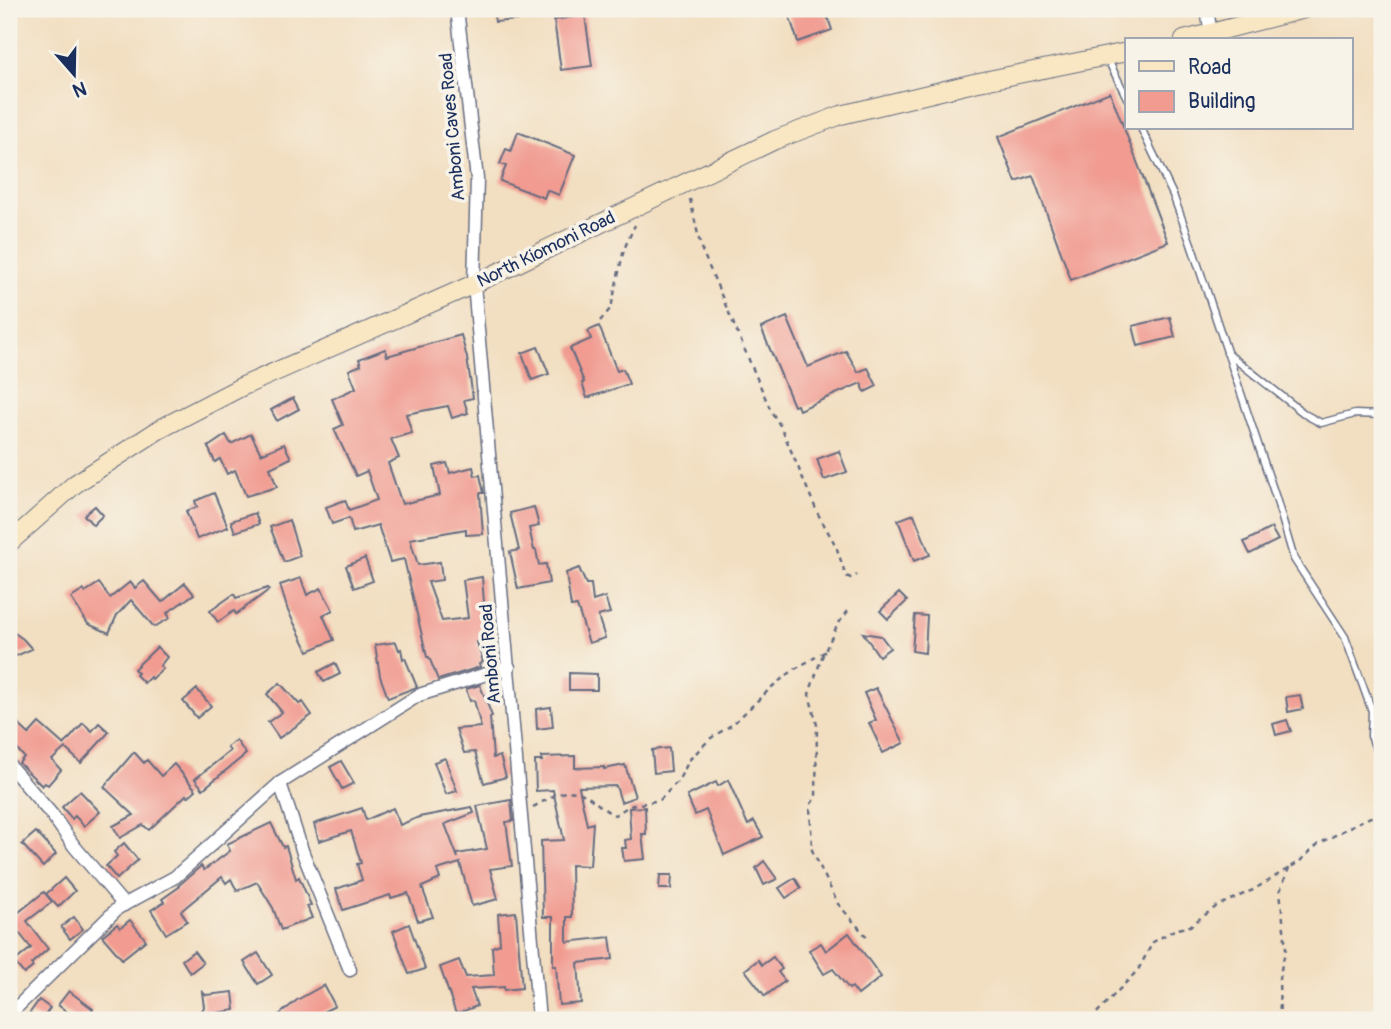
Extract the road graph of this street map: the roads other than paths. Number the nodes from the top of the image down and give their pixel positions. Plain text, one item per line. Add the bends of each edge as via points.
1 (457, 9) edge
2 (1207, 9) edge
3 (1304, 9) edge
4 (1211, 35) junction
5 (1195, 38) edge
6 (1125, 52) edge
7 (1106, 56) junction
8 (1125, 94) edge
9 (1142, 130) edge
10 (474, 284) junction
11 (1226, 352) junction
12 (1382, 415) edge
13 (9, 543) edge
14 (509, 667) junction
15 (1382, 764) edge
16 (9, 765) edge
17 (280, 783) junction
18 (124, 905) junction
19 (350, 970) dead end
20 (9, 1015) edge
21 (539, 1020) edge

1 - 10 street, Amboni Caves Road via 477,179
2 - 4 street
3 - 4 main road
4 - 5 main road
6 - 7 main road, North Kiomoni Road
7 - 8 lane
7 - 10 main road, North Kiomoni Road via 841,115 775,140
9 - 11 lane via 1173,195
10 - 13 main road, North Kiomoni Road via 242,387 160,429 75,484
10 - 14 street, Amboni Road
11 - 12 lane via 1321,423 1355,414
11 - 15 lane via 1294,559 1345,637 1372,710 1371,736
14 - 17 street via 419,695
14 - 21 street, Amboni Road
16 - 18 street
17 - 18 street via 175,877
17 - 19 street
18 - 20 street

